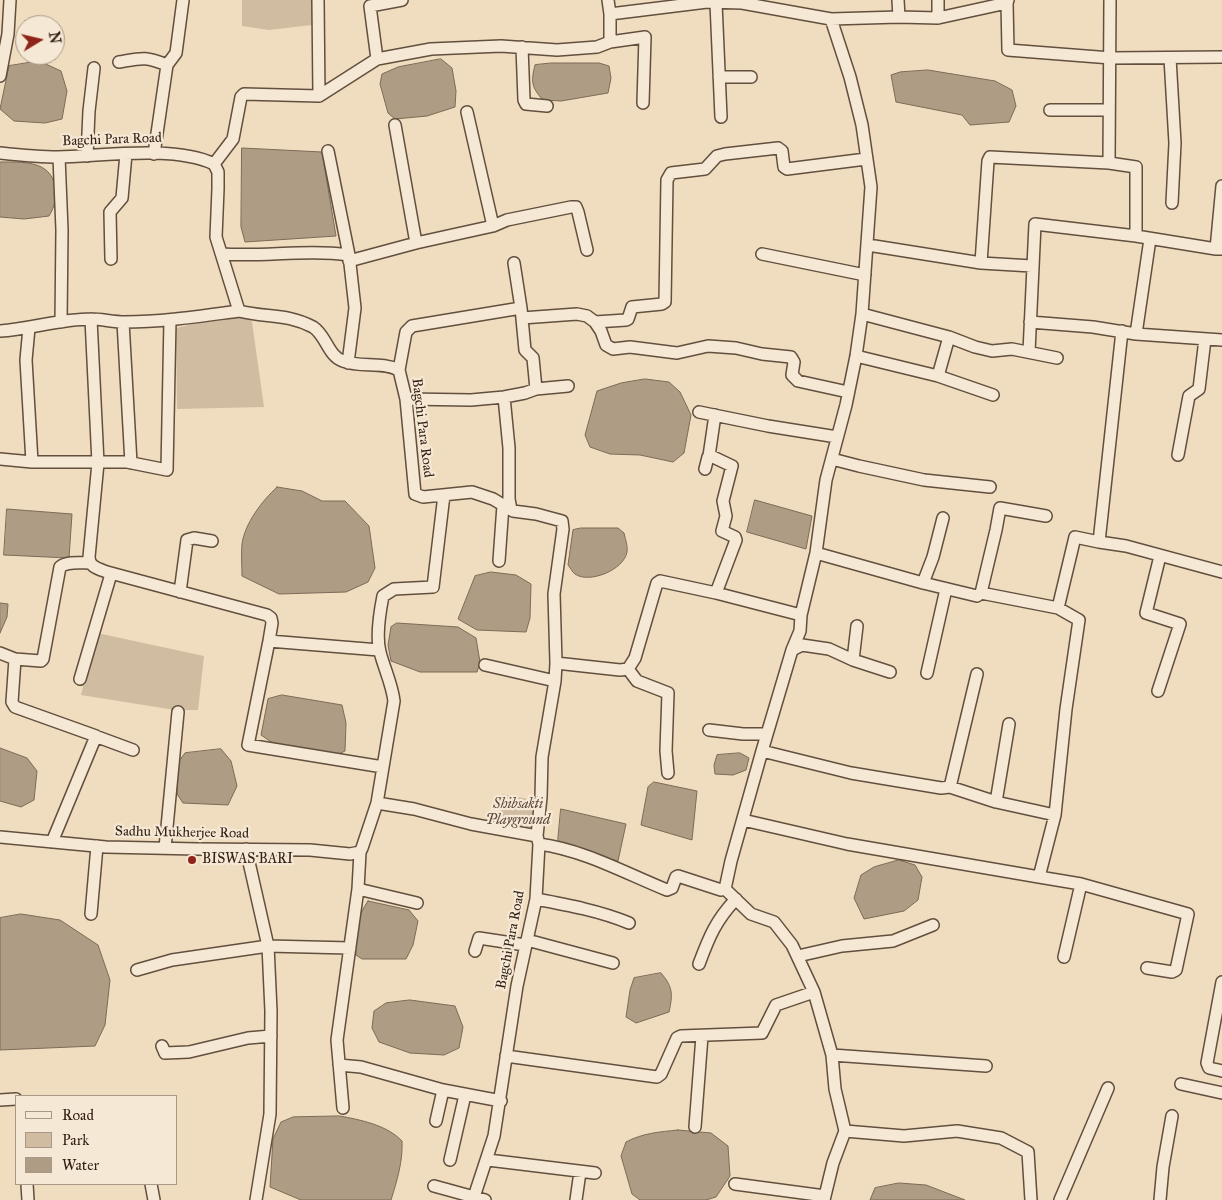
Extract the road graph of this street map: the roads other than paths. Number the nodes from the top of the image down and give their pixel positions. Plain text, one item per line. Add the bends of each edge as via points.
1 (10, 0) edge
2 (183, 0) edge
3 (318, 0) edge
4 (402, 0) edge
5 (608, 0) edge
6 (898, 0) edge
7 (938, 0) edge
8 (1110, 0) edge
9 (716, 2) junction
10 (1008, 2) edge
11 (791, 5) edge
12 (610, 14) junction
13 (899, 17) junction
14 (5, 18) edge
15 (831, 18) junction
16 (938, 18) junction
17 (610, 42) junction
18 (522, 48) junction
19 (1222, 57) edge
20 (1111, 58) junction
21 (1170, 58) junction
22 (377, 59) junction
23 (119, 62) dead end
24 (167, 65) junction
25 (94, 68) dead end
26 (0, 76) edge
27 (718, 77) junction
28 (751, 77) dead end
29 (319, 96) junction
30 (643, 102) dead end
31 (547, 106) dead end
32 (1050, 110) dead end
33 (1109, 110) junction
34 (468, 112) dead end
35 (721, 116) dead end
36 (395, 125) dead end
37 (328, 151) dead end
38 (0, 153) edge
39 (126, 154) junction
40 (154, 154) junction
41 (87, 156) junction
42 (59, 157) junction
43 (866, 159) junction
44 (1110, 163) junction
45 (214, 164) junction
46 (1222, 186) edge
47 (1172, 204) dead end
48 (492, 226) junction
49 (1136, 236) junction
50 (1150, 239) junction
51 (416, 243) junction
52 (868, 244) junction
53 (1219, 249) edge
54 (587, 250) dead end
55 (222, 254) junction
56 (762, 254) dead end
57 (349, 258) junction
58 (111, 259) dead end
59 (981, 263) junction
60 (514, 264) dead end
61 (1032, 266) junction
62 (865, 275) junction
63 (238, 311) junction
64 (522, 313) junction
65 (862, 314) junction
66 (90, 319) junction
67 (170, 320) junction
68 (61, 322) junction
69 (123, 322) junction
70 (595, 322) junction
71 (1030, 322) junction
72 (29, 328) junction
73 (1122, 330) junction
74 (0, 331) edge
75 (1136, 334) junction
76 (949, 337) junction
77 (1205, 339) junction
78 (1222, 340) edge
79 (1029, 352) junction
80 (856, 356) junction
81 (1057, 358) dead end
82 (348, 362) junction
83 (399, 370) junction
84 (938, 376) junction
85 (568, 386) dead end
86 (536, 389) junction
87 (848, 392) junction
88 (993, 395) dead end
89 (504, 397) junction
90 (406, 399) junction
91 (699, 412) dead end
92 (715, 415) junction
93 (837, 437) junction
94 (1178, 455) dead end
95 (709, 456) junction
96 (0, 459) edge
97 (832, 459) junction
98 (32, 462) junction
99 (98, 463) junction
100 (131, 463) junction
101 (705, 469) dead end
102 (990, 487) dead end
103 (444, 495) junction
104 (507, 508) junction
105 (1046, 516) dead end
106 (943, 518) dead end
107 (212, 541) dead end
108 (1099, 542) junction
109 (816, 553) junction
110 (1160, 556) junction
111 (499, 560) dead end
112 (90, 563) junction
113 (1222, 572) edge
114 (111, 574) junction
115 (923, 583) junction
116 (946, 589) junction
117 (180, 592) junction
118 (716, 593) junction
119 (982, 593) junction
120 (1058, 608) junction
121 (801, 616) junction
122 (857, 626) dead end
123 (269, 641) junction
124 (380, 650) junction
125 (792, 650) junction
126 (0, 654) edge
127 (15, 659) junction
128 (853, 660) junction
129 (556, 663) junction
130 (485, 665) dead end
131 (628, 669) junction
132 (890, 672) dead end
133 (927, 673) dead end
134 (977, 674) dead end
135 (80, 679) dead end
136 (555, 681) junction
137 (1158, 691) dead end
138 (178, 712) dead end
139 (1009, 724) dead end
140 (709, 730) dead end
141 (767, 734) junction
142 (96, 736) junction
143 (133, 750) dead end
144 (762, 751) junction
145 (383, 767) junction
146 (668, 773) dead end
147 (950, 786) junction
148 (996, 802) junction
149 (377, 803) junction
150 (1055, 815) junction
151 (743, 820) junction
152 (0, 837) edge
153 (538, 840) junction
154 (52, 842) junction
155 (97, 846) junction
156 (166, 848) junction
157 (246, 849) junction
158 (361, 850) junction
159 (1039, 877) junction
160 (1081, 884) junction
161 (358, 889) junction
162 (725, 889) junction
163 (536, 899) junction
164 (736, 899) junction
165 (417, 903) dead end
166 (91, 914) dead end
167 (629, 923) dead end
168 (933, 924) dead end
169 (526, 942) junction
170 (268, 946) junction
171 (350, 948) junction
172 (475, 951) dead end
173 (798, 956) junction
174 (1064, 957) dead end
175 (613, 963) dead end
176 (699, 964) dead end
177 (1147, 968) dead end
178 (136, 970) dead end
179 (1222, 982) edge
180 (814, 992) junction
181 (271, 1036) junction
182 (702, 1036) junction
183 (162, 1046) dead end
184 (832, 1055) junction
185 (506, 1056) junction
186 (339, 1065) junction
187 (986, 1066) dead end
188 (1222, 1071) edge
189 (1181, 1084) dead end
190 (1108, 1088) dead end
191 (443, 1090) junction
192 (1222, 1093) edge
193 (465, 1095) junction
194 (15, 1099) edge
195 (0, 1100) edge
196 (501, 1101) junction
197 (343, 1108) dead end
198 (1172, 1116) dead end
199 (436, 1121) dead end
200 (696, 1127) dead end
201 (845, 1132) junction
202 (450, 1160) dead end
203 (488, 1160) junction
204 (580, 1172) junction
205 (595, 1174) dead end
206 (735, 1184) dead end
207 (27, 1185) edge
208 (151, 1185) edge
209 (434, 1186) dead end
210 (825, 1198) edge
211 (478, 1199) edge
212 (28, 1200) edge
213 (154, 1200) edge
214 (256, 1200) edge
215 (576, 1200) edge
216 (1031, 1200) edge
217 (1060, 1200) edge
218 (1160, 1200) edge

1 - 14 street
2 - 24 street via 176,53
3 - 29 street
4 - 22 street via 370,6
5 - 12 street
6 - 13 street
7 - 16 street
8 - 20 street
9 - 11 street
9 - 12 street
9 - 27 street
10 - 16 street
10 - 20 street via 1008,50
11 - 15 street
12 - 17 street
13 - 15 street
13 - 16 street
14 - 26 street via 8,34
15 - 43 street via 862,125
17 - 18 street via 597,47 557,50
17 - 30 street via 645,38
18 - 22 street via 431,49
18 - 31 street via 524,100 526,104
19 - 21 street
20 - 21 street
20 - 33 street
21 - 47 street via 1176,143
22 - 29 street
23 - 24 street via 142,58
24 - 40 street
25 - 41 street via 88,111
27 - 28 street
27 - 35 street
29 - 45 street via 242,94 233,139
32 - 33 street
33 - 44 street
34 - 48 street
36 - 51 street
37 - 57 street
38 - 42 street, Bagchi Para Road
39 - 40 street, Bagchi Para Road
39 - 41 street, Bagchi Para Road
39 - 58 street via 122,198 110,212
40 - 45 street, Bagchi Para Road via 167,153
41 - 42 street, Bagchi Para Road
42 - 68 street
43 - 52 street via 871,187
43 - 70 street via 787,169 778,148 725,154 717,156 705,169 671,173 666,180 665,302 632,307 626,320
44 - 49 street via 1136,167
44 - 59 street via 990,157
45 - 55 street via 218,172 216,237
46 - 53 street
48 - 51 street
48 - 54 street via 507,220 576,207
49 - 50 street
49 - 61 street via 1035,224
50 - 53 street
50 - 75 street
51 - 57 street
52 - 59 street
52 - 62 street
55 - 57 street via 324,251
55 - 63 street
56 - 62 street
57 - 82 street via 355,308
59 - 61 street
60 - 64 street
61 - 71 street
62 - 65 street
63 - 67 street
63 - 82 street via 292,318 314,328 335,356
64 - 70 street via 577,314
64 - 83 street via 412,326 406,332
64 - 86 street via 525,350 533,358
65 - 76 street
65 - 80 street
66 - 68 street
66 - 69 street
66 - 99 street
67 - 69 street
67 - 100 street via 167,470
68 - 72 street
69 - 100 street
70 - 87 street via 609,348 630,347 677,353 708,346 791,357 794,362 792,375 798,381
71 - 73 street
71 - 79 street
72 - 74 street
72 - 98 street via 26,360
73 - 75 street
73 - 108 street
75 - 77 street
76 - 79 street via 992,351 1012,348
76 - 84 street
77 - 78 street
77 - 94 street via 1200,389 1189,396
79 - 81 street
80 - 84 street
80 - 87 street
82 - 83 street, Bagchi Para Road via 382,364
83 - 90 street, Bagchi Para Road
84 - 88 street
85 - 86 street
86 - 89 street
87 - 93 street
89 - 90 street
89 - 104 street via 509,448
90 - 103 street, Bagchi Para Road via 415,494 423,497
91 - 92 street
92 - 93 street
92 - 95 street
93 - 97 street
95 - 101 street
95 - 118 street via 732,466 722,501 726,516 722,531 736,539
96 - 98 street
97 - 102 street via 924,480
97 - 109 street
98 - 99 street
99 - 100 street
99 - 112 street
103 - 104 street, Bagchi Para Road via 472,492
103 - 124 street via 434,586 394,589 383,596
104 - 111 street
104 - 129 street, Bagchi Para Road via 562,521 554,594
105 - 119 street via 1000,508
106 - 115 street
107 - 117 street via 187,540
108 - 110 street
108 - 120 street via 1075,537
109 - 115 street
109 - 121 street
110 - 113 street
110 - 137 street via 1146,613 1180,624
112 - 114 street
112 - 127 street via 69,563 60,567 42,660
114 - 117 street
114 - 135 street
115 - 116 street
116 - 119 street via 977,596
116 - 133 street
117 - 123 street via 267,615 272,623
118 - 121 street
118 - 131 street via 664,580 657,583 635,658
119 - 120 street
120 - 150 street via 1076,618 1079,624
121 - 125 street via 800,631
122 - 128 street
123 - 124 street
123 - 145 street via 248,745
124 - 145 street via 394,701
125 - 128 street via 802,645 829,649
125 - 141 street
126 - 127 street
127 - 142 street via 12,705
128 - 132 street
129 - 131 street
129 - 136 street, Bagchi Para Road
130 - 136 street
131 - 146 street via 638,680 668,693
134 - 147 street
136 - 153 street, Bagchi Para Road via 542,757
138 - 156 street
139 - 148 street
140 - 141 street
141 - 144 street
142 - 143 street
142 - 154 street
144 - 147 street via 851,773 941,788
144 - 151 street
145 - 149 street
147 - 148 street
148 - 150 street
149 - 153 street
149 - 158 street
150 - 159 street
151 - 159 street via 847,844
151 - 162 street
152 - 154 street, Sadhu Mukherjee Road
153 - 162 street via 602,861 667,890 678,876
153 - 163 street, Bagchi Para Road
154 - 155 street, Sadhu Mukherjee Road
155 - 156 street, Sadhu Mukherjee Road
155 - 166 street
156 - 157 street, Sadhu Mukherjee Road
157 - 158 street, Sadhu Mukherjee Road via 350,854
157 - 170 street
158 - 161 street
159 - 160 street
160 - 174 street
160 - 177 street via 1188,914 1176,970
161 - 165 street
161 - 171 street
162 - 164 street
163 - 167 street via 567,904
163 - 169 street, Bagchi Para Road
164 - 173 street via 751,914 774,922
164 - 176 street via 722,913 710,933
168 - 173 street via 894,941 842,946
169 - 172 street via 479,938
169 - 175 street
169 - 185 street, Bagchi Para Road
170 - 171 street
170 - 178 street via 172,960
170 - 181 street
171 - 186 street via 337,1040
173 - 180 street
179 - 188 street via 1207,1062 1209,1068
180 - 182 street via 776,1005 762,1033
180 - 184 street
181 - 183 street via 189,1052 165,1053
181 - 214 street via 270,1114
182 - 185 street via 677,1038 661,1074 657,1076
182 - 200 street
184 - 187 street
184 - 201 street via 835,1088
185 - 196 street, Bagchi Para Road
186 - 191 street via 361,1066
186 - 197 street
189 - 192 street
190 - 217 street
191 - 193 street
191 - 199 street
193 - 196 street
193 - 202 street
194 - 195 street
196 - 203 street, Bagchi Para Road
198 - 218 street via 1162,1167
201 - 210 street
201 - 216 street via 904,1136 957,1130 1000,1138 1028,1152
203 - 204 street
203 - 211 street, Bagchi Para Road
204 - 205 street
204 - 215 street
206 - 210 street
207 - 212 street
208 - 213 street
209 - 211 street

